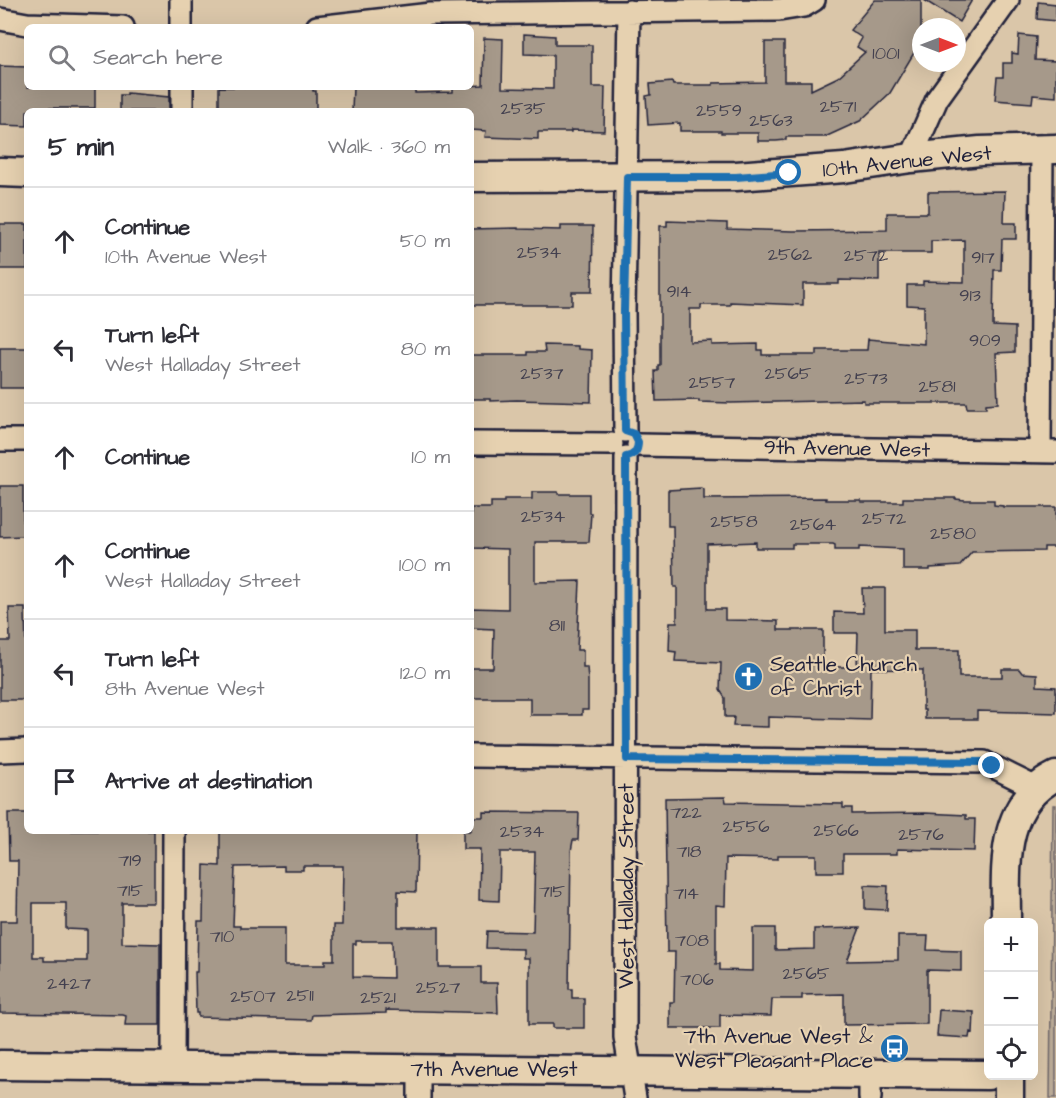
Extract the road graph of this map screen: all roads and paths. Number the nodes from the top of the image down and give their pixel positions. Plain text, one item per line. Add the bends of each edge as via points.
1 (181, 0) edge
2 (814, 0) edge
3 (1008, 0) edge
4 (629, 12) junction
5 (0, 20) edge
6 (27, 24) edge
7 (181, 24) edge
8 (343, 24) edge
9 (182, 90) edge
10 (182, 108) edge
11 (1049, 149) edge
12 (911, 158) junction
13 (0, 172) edge
14 (24, 173) edge
15 (474, 177) edge
16 (627, 177) junction
17 (0, 440) edge
18 (24, 440) edge
19 (474, 443) edge
20 (625, 444) junction
21 (1048, 451) edge
22 (24, 750) edge
23 (0, 751) edge
24 (474, 756) edge
25 (627, 759) junction
26 (1046, 782) edge
27 (174, 834) edge
28 (1006, 918) edge
29 (0, 1065) edge
30 (173, 1066) junction
31 (419, 1068) junction
32 (631, 1070) junction
33 (984, 1075) edge
34 (1009, 1080) edge
35 (870, 1086) edge
36 (419, 1098) edge
37 (635, 1098) edge
38 (1009, 1098) edge

1 - 7 street
2 - 4 street via 804,6 779,10
3 - 12 street via 937,99
4 - 8 street via 431,14
4 - 16 street, West Halladay Street
5 - 6 street
9 - 10 street
11 - 12 street, 10th Avenue West via 980,150
11 - 21 street
12 - 16 street, 10th Avenue West via 736,177
13 - 14 street
15 - 16 street, 10th Avenue West
16 - 20 street, West Halladay Street
17 - 18 street
19 - 20 street, 9th Avenue West
20 - 21 street, 9th Avenue West
20 - 25 street, West Halladay Street
22 - 23 street
24 - 25 street
25 - 26 street via 984,762
25 - 32 street, West Halladay Street via 625,1037
26 - 28 street via 1022,805 1014,821 1008,848
27 - 30 street
29 - 30 street, 7th Avenue West
30 - 31 street, 7th Avenue West
31 - 32 street, 7th Avenue West
31 - 36 street
32 - 35 street, 7th Avenue West
32 - 37 street, West Halladay Street
33 - 35 street, 7th Avenue West
34 - 38 street

